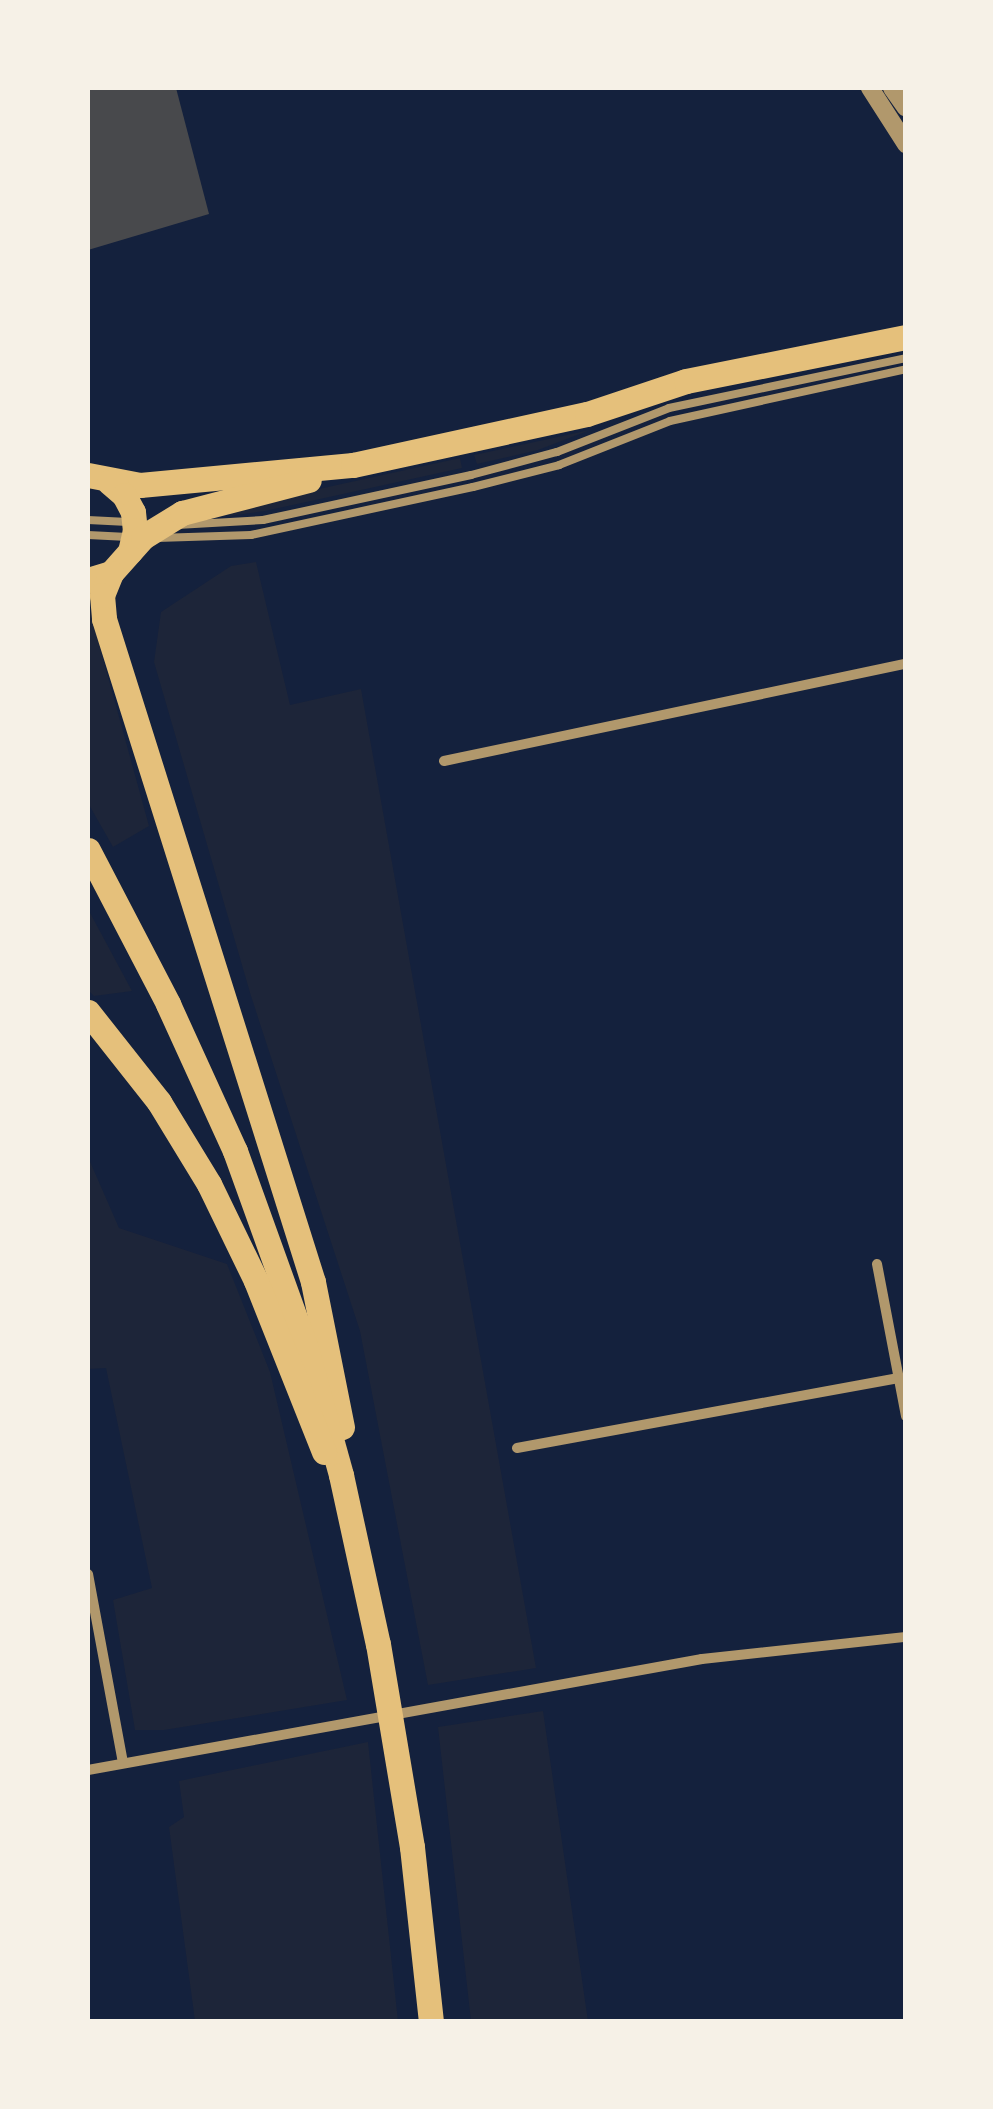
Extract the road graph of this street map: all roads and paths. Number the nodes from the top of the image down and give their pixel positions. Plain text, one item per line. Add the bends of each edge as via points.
1 (870, 88) edge
2 (892, 88) edge
3 (906, 108) edge
4 (906, 144) edge
5 (906, 327) edge
6 (906, 337) edge
7 (874, 346) junction
8 (906, 358) edge
9 (906, 369) edge
10 (312, 474) junction
11 (98, 478) edge
12 (88, 520) edge
13 (140, 534) junction
14 (88, 535) edge
15 (99, 576) edge
16 (906, 664) edge
17 (444, 760) dead end
18 (88, 850) edge
19 (88, 1012) edge
20 (878, 1264) dead end
21 (898, 1378) junction
22 (906, 1416) edge
23 (517, 1448) dead end
24 (347, 1502) junction
25 (88, 1574) edge
26 (92, 1624) edge
27 (906, 1637) edge
28 (123, 1763) junction
29 (88, 1770) edge
30 (431, 2022) edge

1 - 4 street
2 - 3 street
5 - 7 main road
6 - 7 main road
7 - 10 main road via 686,380 587,414
8 - 13 lane via 669,408 557,452 471,475 264,520
9 - 13 lane via 712,409 537,471 304,525 217,539
10 - 11 main road via 140,485
10 - 13 main road via 192,510
11 - 13 main road via 127,499
12 - 13 lane
13 - 14 lane
13 - 15 main road
15 - 24 main road via 106,628 317,1300 338,1390
16 - 17 street
18 - 24 main road via 235,1152 291,1296
19 - 24 main road via 159,1102 210,1184
20 - 21 street
21 - 22 street
21 - 23 street
24 - 30 main road via 403,1786
25 - 26 street
26 - 28 street
27 - 28 street via 727,1656
28 - 29 street

